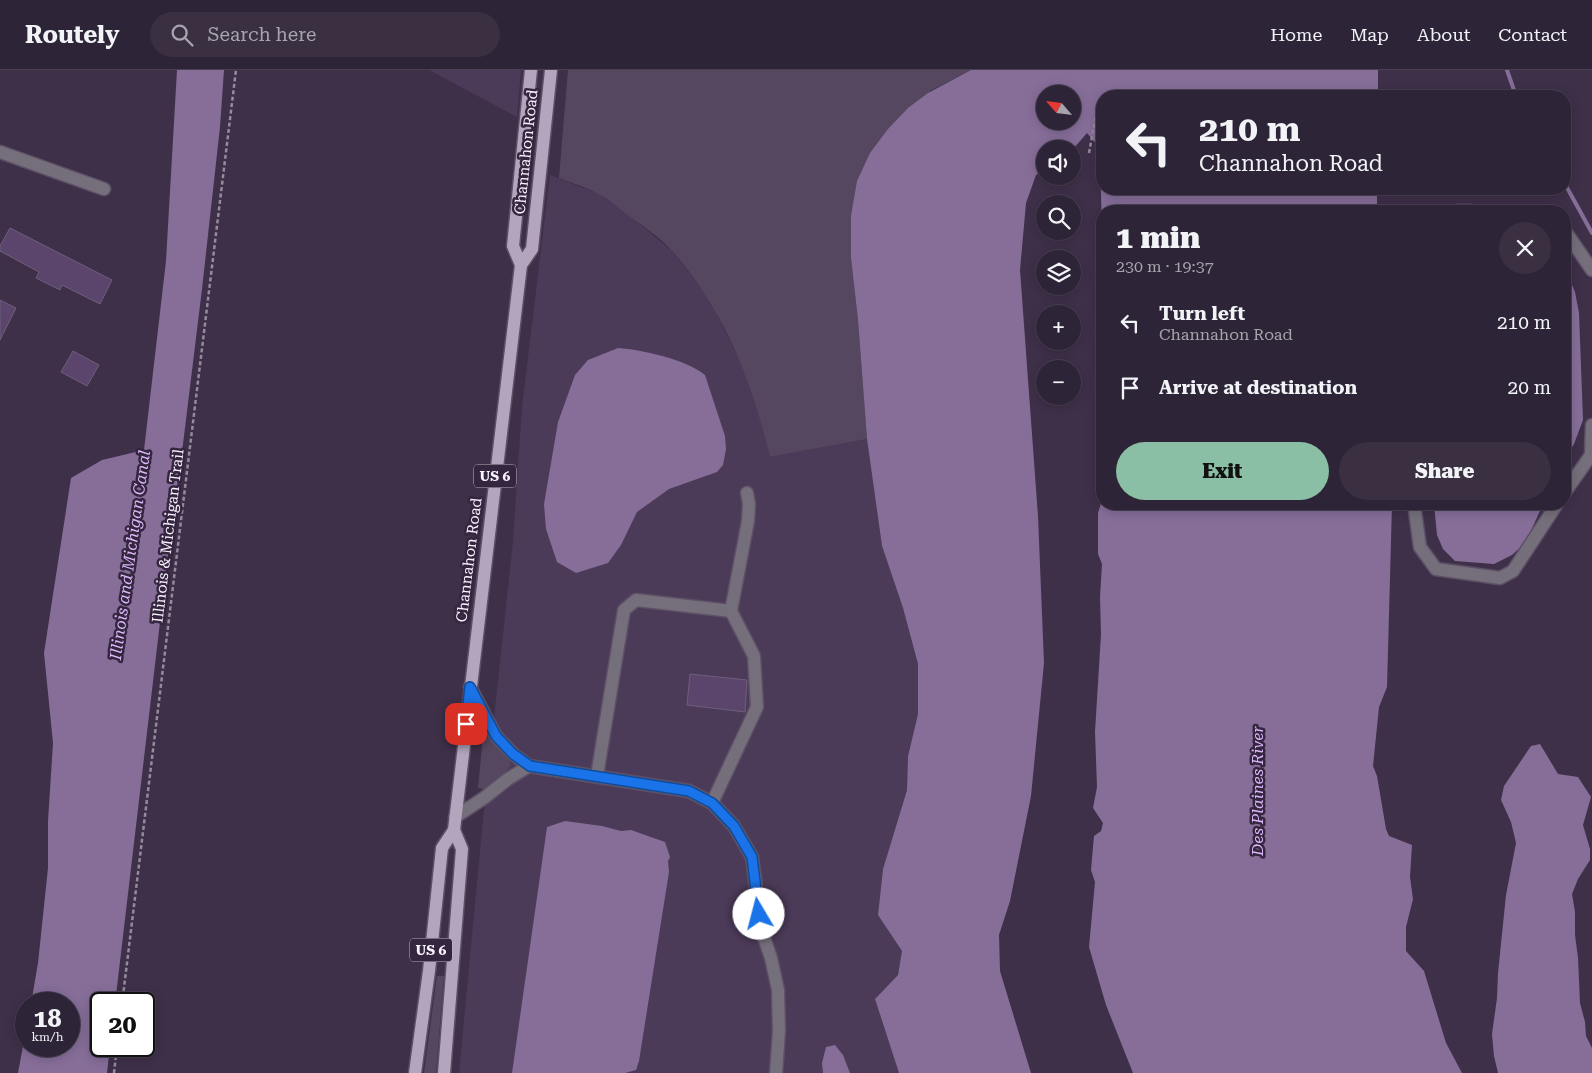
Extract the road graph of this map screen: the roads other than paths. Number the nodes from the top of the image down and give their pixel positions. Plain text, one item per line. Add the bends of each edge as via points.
1 (532, 70) edge
2 (550, 70) edge
3 (0, 152) edge
4 (104, 189) dead end
5 (1571, 240) edge
6 (521, 265) junction
7 (1592, 270) edge
8 (1592, 425) edge
9 (1591, 455) edge
10 (1571, 483) edge
11 (747, 493) dead end
12 (1415, 510) edge
13 (1553, 510) edge
14 (731, 611) junction
15 (470, 687) junction
16 (530, 766) junction
17 (597, 776) junction
18 (712, 803) junction
19 (454, 824) junction
20 (416, 1073) edge
21 (444, 1073) edge
22 (776, 1073) edge

1 - 6 main road, Channahon Road / US 6 via 513,246
2 - 6 main road, Channahon Road / US 6 via 532,249
3 - 4 lane
5 - 7 lane
6 - 15 main road, Channahon Road / US 6
8 - 9 lane
9 - 10 lane
11 - 14 lane via 748,521
12 - 13 lane via 1420,547 1436,569 1500,578 1513,571
14 - 17 lane via 636,600 624,610
14 - 18 lane via 754,656 757,707
15 - 16 lane via 496,736
15 - 19 main road, Channahon Road / US 6
16 - 17 lane
16 - 19 lane via 508,779
17 - 18 lane via 689,791
18 - 22 lane via 734,826 752,857 762,932 778,990
19 - 20 main road, Channahon Road / US 6 via 442,848
19 - 21 main road, Channahon Road / US 6 via 462,850

